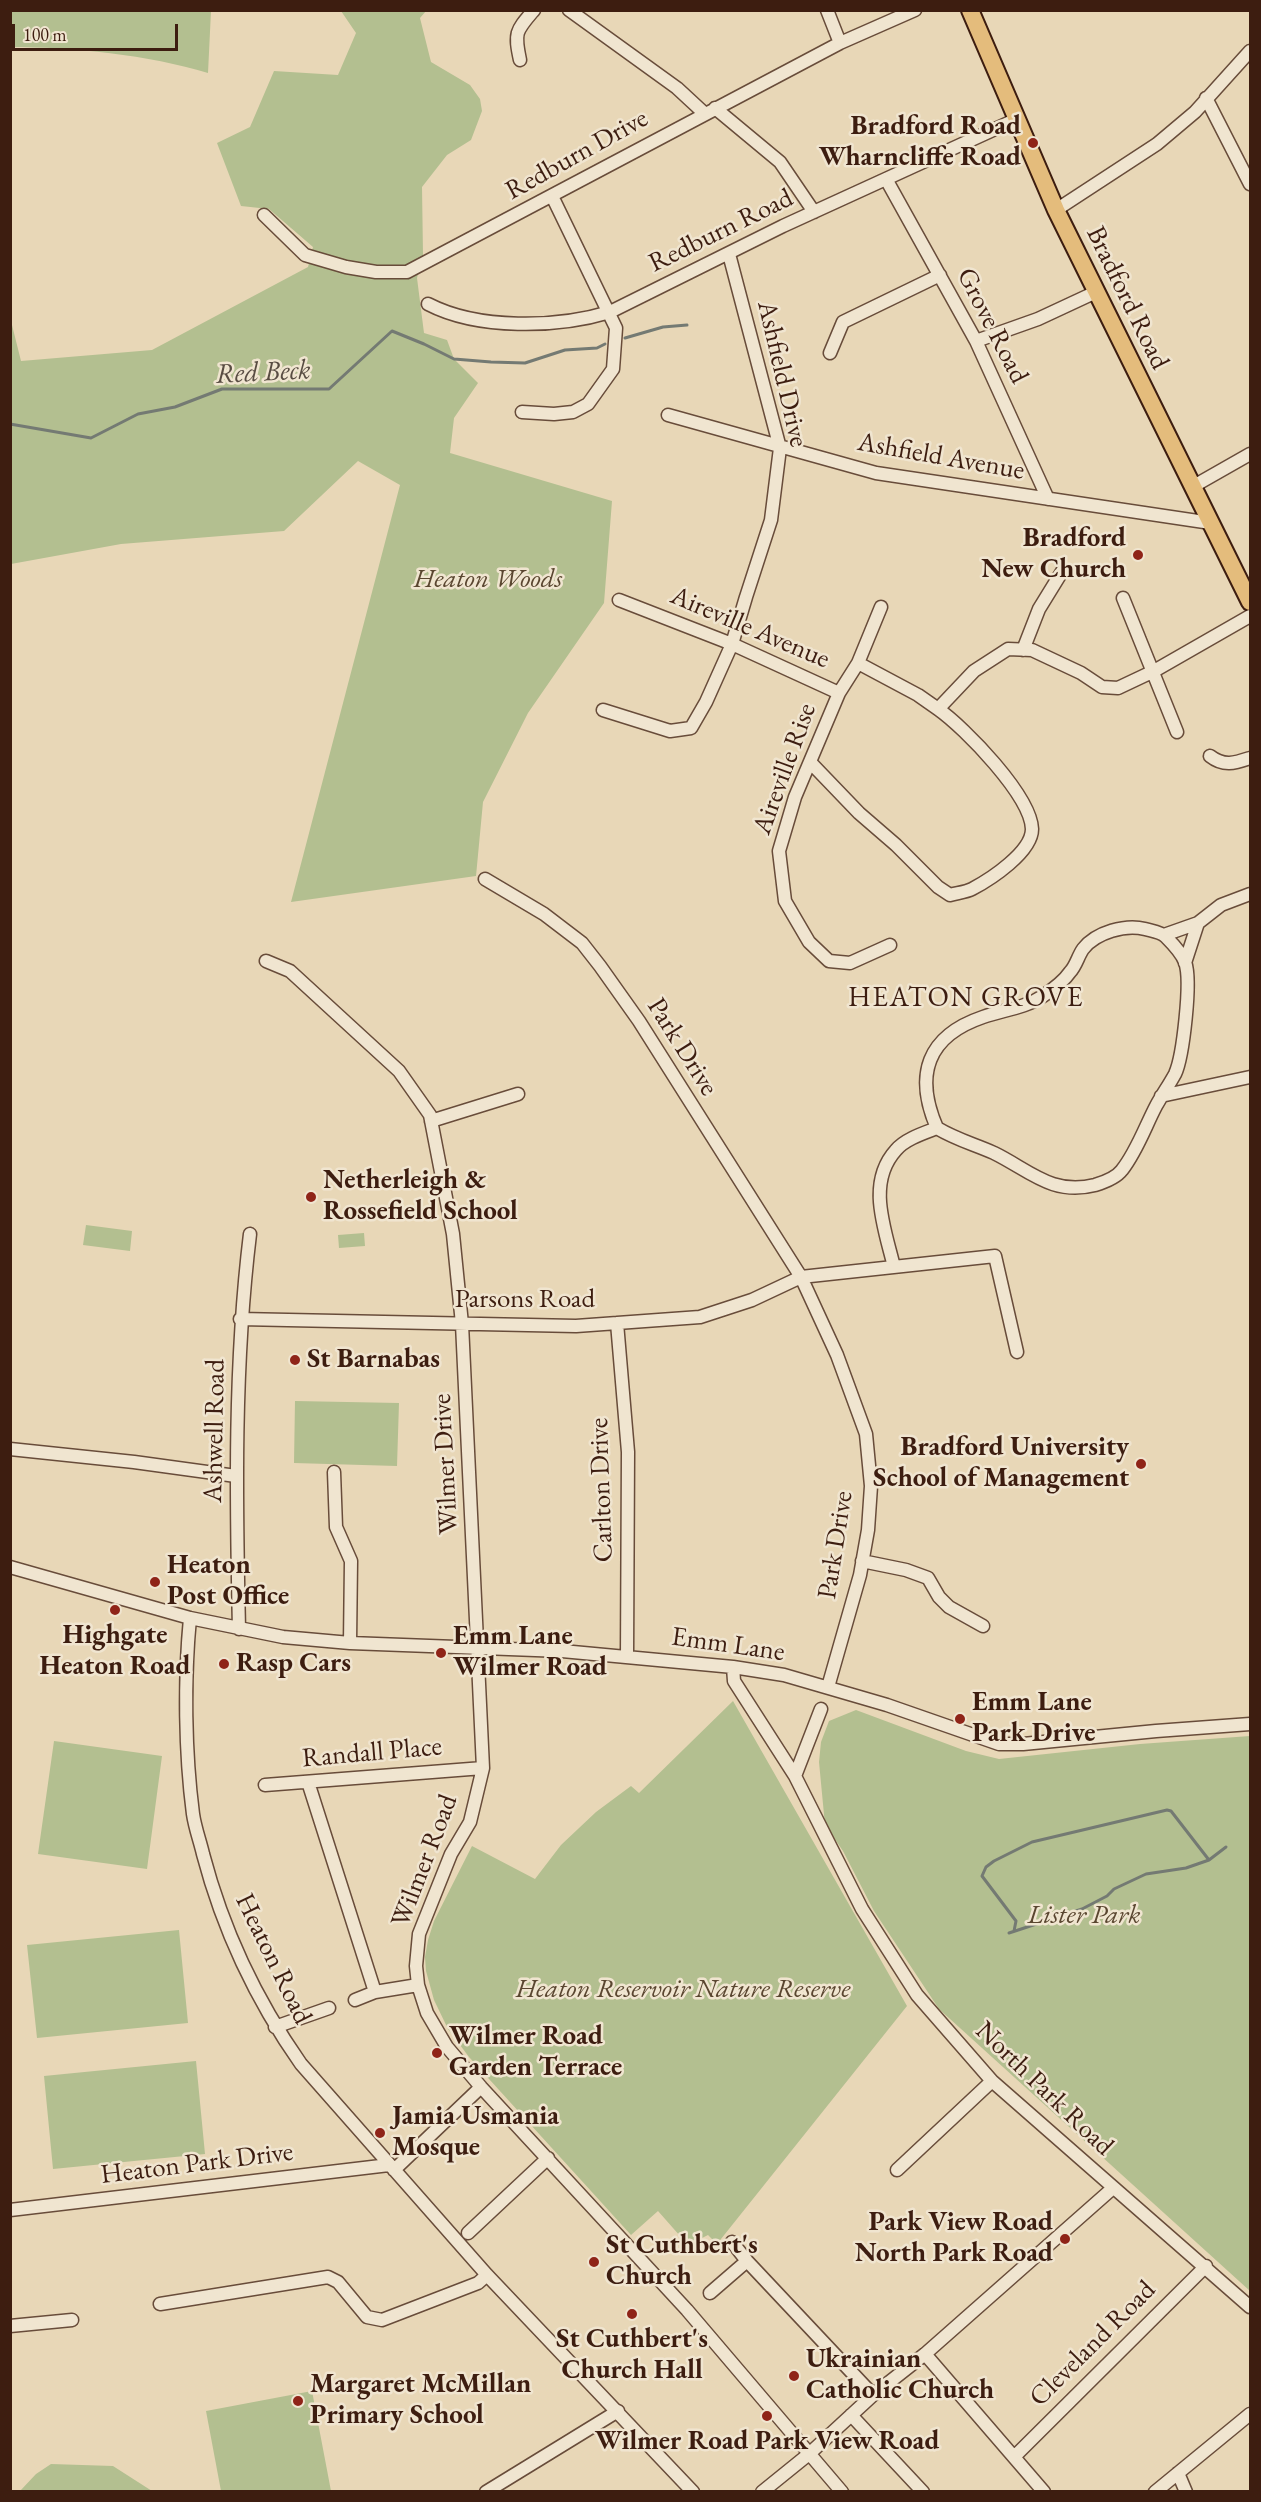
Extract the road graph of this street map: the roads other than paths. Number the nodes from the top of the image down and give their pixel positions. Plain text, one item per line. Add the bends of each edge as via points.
1 (534, 10) edge
2 (569, 10) edge
3 (827, 10) edge
4 (915, 10) edge
5 (970, 10) edge
6 (840, 43) junction
7 (1251, 51) edge
8 (520, 60) dead end
9 (1206, 98) junction
10 (710, 111) junction
11 (1017, 119) junction
12 (886, 179) junction
13 (1251, 184) edge
14 (552, 196) junction
15 (1056, 210) junction
16 (814, 212) junction
17 (264, 215) dead end
18 (729, 254) junction
19 (940, 275) junction
20 (1096, 292) junction
21 (428, 304) dead end
22 (610, 312) junction
23 (976, 341) junction
24 (830, 353) dead end
25 (522, 412) dead end
26 (668, 415) dead end
27 (780, 448) junction
28 (1251, 454) edge
29 (1192, 487) junction
30 (1048, 499) junction
31 (1211, 523) junction
32 (1063, 570) dead end
33 (1245, 578) edge
34 (1123, 598) dead end
35 (619, 600) dead end
36 (1251, 602) edge
37 (881, 607) dead end
38 (1251, 616) edge
39 (732, 644) junction
40 (1023, 650) junction
41 (858, 663) junction
42 (1154, 671) junction
43 (839, 693) junction
44 (938, 709) junction
45 (603, 710) dead end
46 (1177, 732) dead end
47 (1210, 756) dead end
48 (1251, 758) edge
49 (810, 762) junction
50 (485, 879) dead end
51 (1251, 894) edge
52 (1198, 923) junction
53 (1164, 935) junction
54 (890, 945) dead end
55 (266, 961) dead end
56 (1185, 963) junction
57 (1251, 1077) edge
58 (518, 1094) dead end
59 (1161, 1096) junction
60 (431, 1121) junction
61 (937, 1128) junction
62 (250, 1234) dead end
63 (894, 1267) junction
64 (801, 1277) junction
65 (240, 1319) junction
66 (617, 1323) junction
67 (462, 1324) junction
68 (1017, 1352) dead end
69 (10, 1449) edge
70 (334, 1472) dead end
71 (236, 1476) junction
72 (862, 1561) junction
73 (10, 1567) edge
74 (190, 1618) junction
75 (983, 1626) dead end
76 (239, 1629) junction
77 (350, 1643) junction
78 (478, 1646) junction
79 (627, 1657) junction
80 (733, 1667) junction
81 (828, 1687) junction
82 (821, 1709) dead end
83 (1251, 1724) edge
84 (483, 1768) junction
85 (795, 1776) junction
86 (308, 1782) junction
87 (265, 1785) dead end
88 (418, 1985) junction
89 (375, 1992) junction
90 (355, 2000) dead end
91 (329, 2008) dead end
92 (275, 2027) junction
93 (992, 2081) junction
94 (481, 2087) junction
95 (548, 2158) junction
96 (391, 2168) junction
97 (897, 2170) dead end
98 (1113, 2188) junction
99 (10, 2210) edge
100 (468, 2233) dead end
101 (732, 2242) dead end
102 (747, 2261) junction
103 (1206, 2266) junction
104 (487, 2275) junction
105 (710, 2293) dead end
106 (160, 2304) dead end
107 (1251, 2307) edge
108 (72, 2320) dead end
109 (10, 2326) edge
110 (925, 2354) junction
111 (873, 2396) junction
112 (618, 2411) junction
113 (851, 2415) junction
114 (1249, 2420) edge
115 (808, 2454) junction
116 (1014, 2457) junction
117 (1178, 2473) junction
118 (486, 2492) edge
119 (693, 2492) edge
120 (762, 2492) edge
121 (842, 2492) edge
122 (923, 2492) edge
123 (1044, 2492) edge
124 (1155, 2492) edge
125 (1186, 2492) edge

1 - 8 street via 515,38
2 - 10 street
3 - 6 street
4 - 6 street, Redburn Drive
5 - 11 highway, Bradford Road
6 - 10 street, Redburn Drive
7 - 9 street
9 - 13 street
9 - 15 street via 1157,144
10 - 14 street, Redburn Drive
10 - 16 street via 780,162
11 - 12 street, Redburn Road
11 - 15 highway, Bradford Road
12 - 16 street, Redburn Road
12 - 19 street, Grove Road
14 - 17 street, Redburn Drive via 407,272 376,272 304,255
14 - 22 street
15 - 20 highway, Bradford Road
16 - 18 street, Redburn Road
18 - 22 street, Redburn Road
18 - 27 street, Ashfield Drive
19 - 23 street, Grove Road
19 - 24 street via 843,322
20 - 23 street via 1038,319
20 - 29 highway, Bradford Road
21 - 22 street, Redburn Road via 460,315 521,325 586,319
22 - 25 street via 616,328 613,369 588,404 573,412
23 - 30 street, Grove Road
26 - 27 street, Ashfield Avenue
27 - 30 street, Ashfield Avenue via 876,473
27 - 39 street, Ashfield Drive via 771,520
28 - 29 street
29 - 31 highway, Bradford Road
30 - 31 street, Ashfield Avenue
31 - 33 highway, Bradford Road
32 - 40 street via 1039,609
33 - 36 highway, Bradford Road
34 - 42 street
35 - 39 street, Aireville Avenue
37 - 41 street
38 - 42 street
39 - 43 street, Aireville Avenue
39 - 45 street, Ashfield Drive via 691,728 670,731
40 - 42 street via 1058,662 1102,687 1118,688
40 - 44 street via 1008,649 974,671
41 - 43 street, Aireville Avenue
41 - 44 street, Aireville Avenue
42 - 46 street
43 - 49 street, Aireville Rise
44 - 49 street, Aireville Avenue via 958,723 1013,787 1029,812 1032,831 1025,848 1004,869 970,890 950,895 938,887
47 - 48 street via 1230,764
49 - 54 street, Aireville Rise via 779,851 785,901 809,942 829,961 850,963
50 - 64 street, Park Drive via 544,914 594,958 639,1021
51 - 52 street via 1221,905
52 - 53 street
52 - 56 street
53 - 56 street
53 - 61 street via 1133,926 1107,933 1084,947 1071,972 1041,997 949,1033 927,1068 929,1110
55 - 60 street, Wilmer Drive via 290,971 399,1071
56 - 59 street via 1184,1036 1175,1074
57 - 59 street
58 - 60 street
59 - 61 street via 1121,1172 1093,1185 1058,1185 1038,1180 1002,1157
60 - 67 street, Wilmer Drive via 453,1234
61 - 63 street via 897,1148 881,1178 880,1205
62 - 65 street, Ashwell Road
63 - 64 street
63 - 68 street via 995,1256
64 - 66 street, Parsons Road via 752,1300 700,1317
64 - 72 street, Park Drive via 837,1355 866,1434 871,1486
65 - 67 street, Parsons Road
65 - 71 street, Ashwell Road
66 - 67 street, Parsons Road
66 - 79 street, Carlton Drive via 628,1452
67 - 78 street, Wilmer Drive
69 - 71 street
70 - 77 street via 336,1527 351,1561
71 - 76 street, Ashwell Road
72 - 75 street via 928,1578 949,1607
72 - 81 street, Park Drive
73 - 74 street, Emm Lane
74 - 76 street, Emm Lane
74 - 92 street, Heaton Road via 188,1754 194,1816 212,1890 240,1959
76 - 77 street, Emm Lane
77 - 78 street, Emm Lane
78 - 79 street, Emm Lane
78 - 84 street, Wilmer Road
79 - 80 street, Emm Lane
80 - 81 street, Emm Lane
80 - 85 street via 734,1681
81 - 83 street, Emm Lane via 1006,1744
82 - 85 street
84 - 86 street, Randall Place
84 - 88 street, Wilmer Road via 470,1822 452,1854 419,1934
85 - 93 street, North Park Road via 862,1909 917,1995
86 - 87 street, Randall Place
86 - 89 street
88 - 89 street
88 - 94 street, Wilmer Road via 427,2013 447,2047
89 - 90 street
91 - 92 street
92 - 96 street, Heaton Road via 301,2064
93 - 97 street
93 - 98 street, North Park Road
94 - 95 street, Wilmer Road
94 - 96 street
95 - 100 street
95 - 115 street, Wilmer Road via 679,2301
96 - 99 street, Heaton Park Drive
96 - 104 street, Heaton Road
98 - 103 street, North Park Road
98 - 110 street
101 - 102 street
102 - 105 street
102 - 111 street
103 - 107 street, North Park Road
103 - 116 street, Cleveland Road
104 - 106 street via 478,2283 382,2320 367,2317 338,2282 327,2277
104 - 112 street, Heaton Road
108 - 109 street
110 - 111 street
110 - 116 street
111 - 113 street
112 - 118 street
112 - 119 street, Heaton Road
113 - 115 street
113 - 122 street
114 - 117 street
115 - 120 street
115 - 121 street, Wilmer Road
116 - 123 street
117 - 124 street
117 - 125 street

